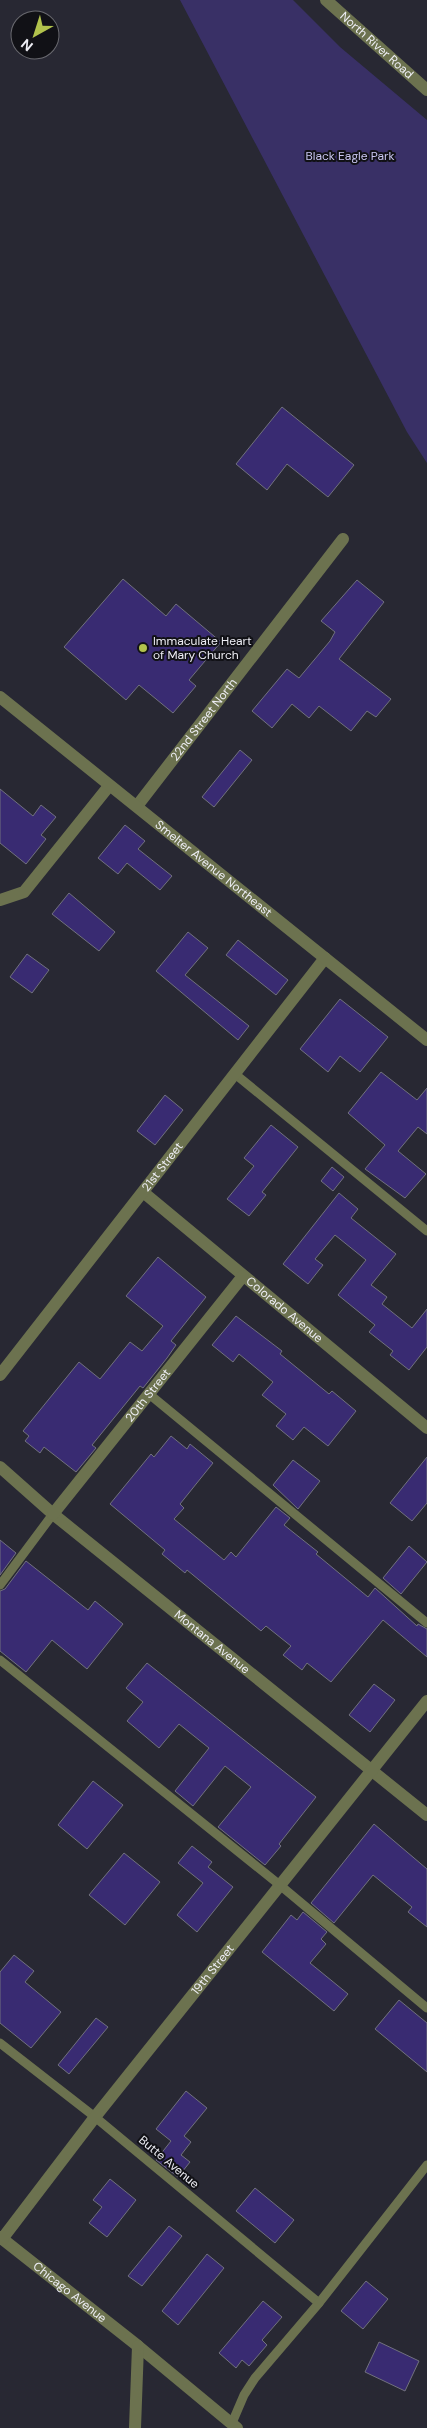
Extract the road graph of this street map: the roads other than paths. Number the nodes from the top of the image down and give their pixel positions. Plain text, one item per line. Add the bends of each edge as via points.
1 (326, 0) edge
2 (427, 90) edge
3 (343, 539) dead end
4 (0, 697) edge
5 (109, 786) junction
6 (137, 806) junction
7 (1, 900) edge
8 (325, 958) junction
9 (427, 1040) edge
10 (235, 1074) junction
11 (142, 1192) junction
12 (427, 1231) edge
13 (244, 1276) junction
14 (0, 1376) edge
15 (149, 1394) junction
16 (427, 1428) edge
17 (0, 1467) edge
18 (53, 1514) junction
19 (0, 1585) edge
20 (427, 1622) edge
21 (0, 1660) edge
22 (427, 1702) edge
23 (371, 1770) junction
24 (427, 1815) edge
25 (281, 1886) junction
26 (427, 2008) edge
27 (0, 2043) edge
28 (95, 2117) junction
29 (427, 2164) edge
30 (1, 2238) edge
31 (319, 2304) junction
32 (138, 2346) junction
33 (234, 2426) edge
34 (135, 2428) edge

1 - 2 street, North River Road
3 - 6 street, 22nd Street North
4 - 5 street, Smelter Avenue Northeast
5 - 6 street, Smelter Avenue Northeast
5 - 7 street via 24,892
6 - 8 street, Smelter Avenue Northeast
8 - 9 street, Smelter Avenue Northeast
8 - 10 street, 21st Street
10 - 11 street, 21st Street
10 - 12 lane
11 - 13 street, Colorado Avenue
11 - 14 street, 21st Street
13 - 15 street, 20th Street
13 - 16 street, Colorado Avenue
15 - 18 street, 20th Street
15 - 20 lane
17 - 18 street, Montana Avenue
18 - 19 lane
18 - 23 street, Montana Avenue
21 - 25 lane
22 - 23 street, 19th Street
23 - 24 street, Montana Avenue
23 - 25 street, 19th Street
25 - 26 lane
25 - 28 street, 19th Street
27 - 28 lane, Butte Avenue
28 - 30 street, 19th Street
28 - 31 lane, Butte Avenue
29 - 31 lane
30 - 32 street, Chicago Avenue
31 - 33 lane via 244,2395
32 - 33 street, Chicago Avenue
32 - 34 street

